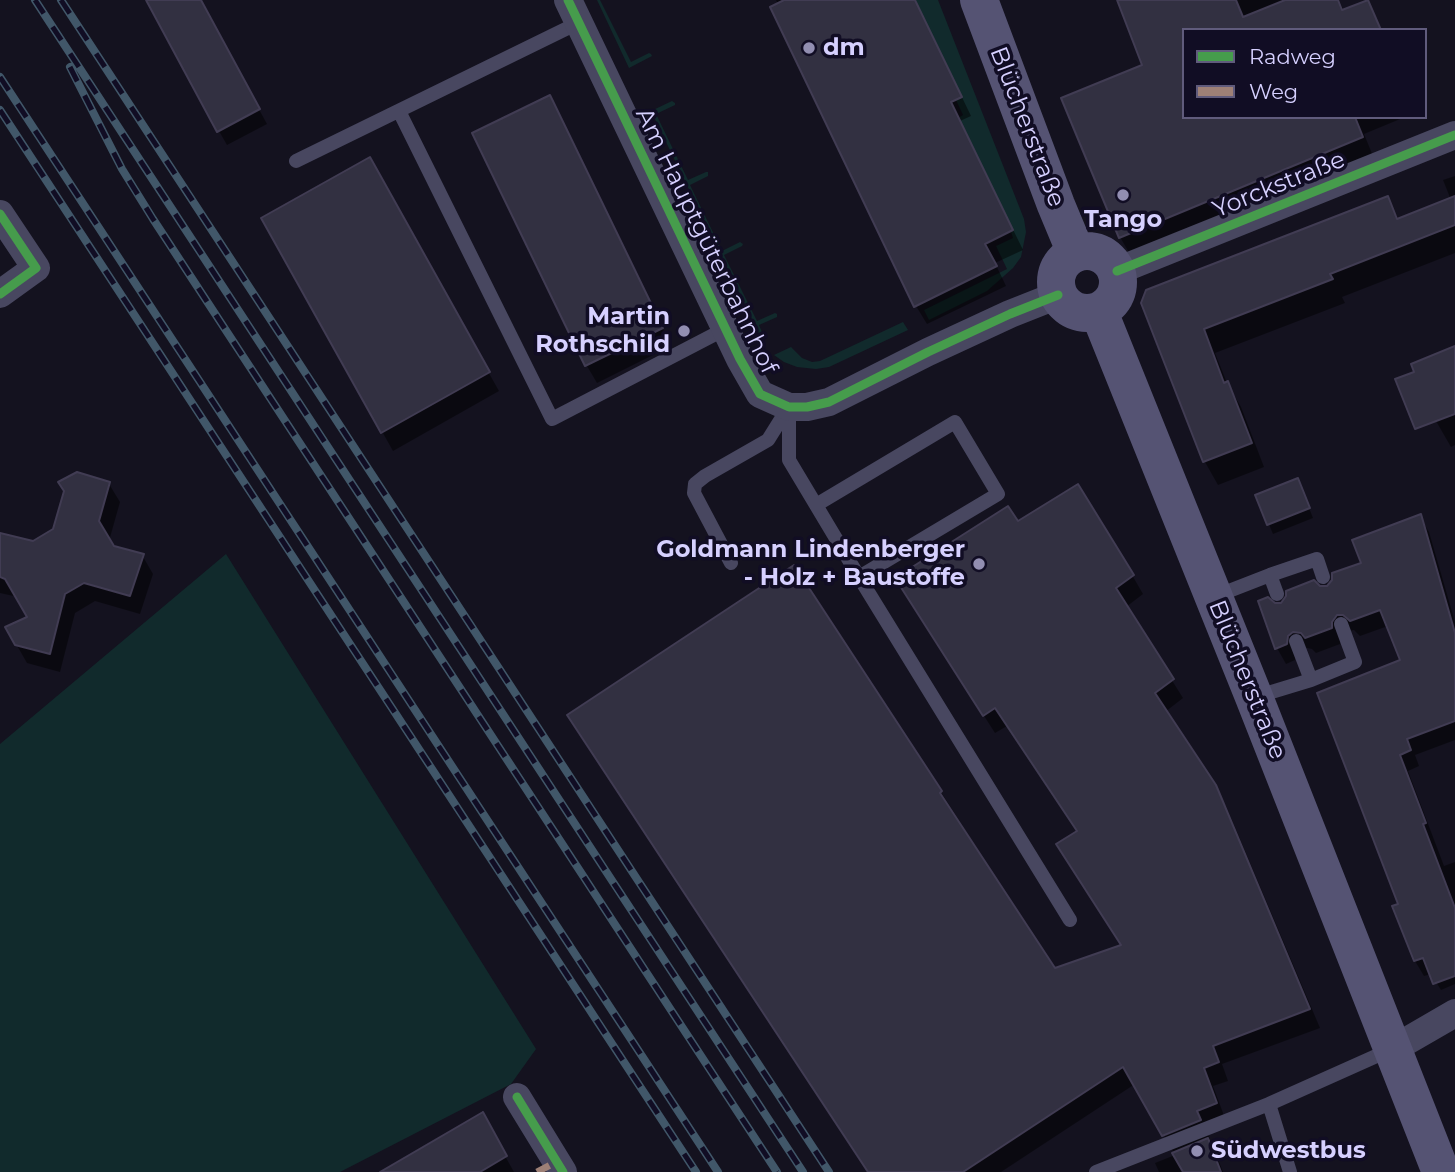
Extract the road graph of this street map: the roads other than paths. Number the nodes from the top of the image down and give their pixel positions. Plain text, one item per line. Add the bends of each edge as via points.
1 (979, 0) edge
2 (573, 11) edge
3 (399, 111) junction
4 (1455, 135) edge
5 (296, 161) dead end
6 (0, 214) edge
7 (1076, 253) junction
8 (1117, 271) junction
9 (0, 294) edge
10 (1058, 295) junction
11 (1099, 312) junction
12 (725, 329) junction
13 (789, 407) junction
14 (816, 505) junction
15 (731, 563) dead end
16 (1270, 575) junction
17 (859, 577) junction
18 (1323, 577) dead end
19 (1277, 594) dead end
20 (1214, 597) junction
21 (1341, 624) dead end
22 (1296, 641) dead end
23 (1311, 680) junction
24 (1254, 697) junction
25 (1070, 920) dead end
26 (1455, 1013) edge
27 (1393, 1049) junction
28 (517, 1097) dead end
29 (1269, 1104) junction
30 (552, 1169) edge
31 (1096, 1172) edge
32 (1290, 1172) edge
33 (1441, 1172) edge

1 - 7 main road, Blücherstraße
2 - 3 lane
2 - 12 street, Am Hauptgüterbahnhof
3 - 5 lane
3 - 12 lane via 552,419
4 - 8 street, Yorckstraße
6 - 9 street via 36,268
7 - 8 main road via 1100,253
7 - 10 main road via 1058,270
8 - 11 main road via 1116,295
10 - 11 main road via 1075,312
10 - 13 street via 829,402
11 - 20 main road, Blücherstraße
12 - 13 street, Am Hauptgüterbahnhof via 760,394
13 - 14 lane via 789,460
13 - 15 lane via 768,440 695,484 694,494
14 - 17 lane
14 - 17 lane via 956,422 998,494
16 - 18 lane via 1317,559
16 - 19 lane
16 - 20 lane
17 - 25 lane
20 - 24 main road, Blücherstraße
21 - 23 lane via 1355,662
22 - 23 lane
23 - 24 lane
24 - 27 main road, Blücherstraße
26 - 27 street
27 - 29 lane
27 - 33 main road, Blücherstraße
28 - 30 street
29 - 31 lane
29 - 32 lane

